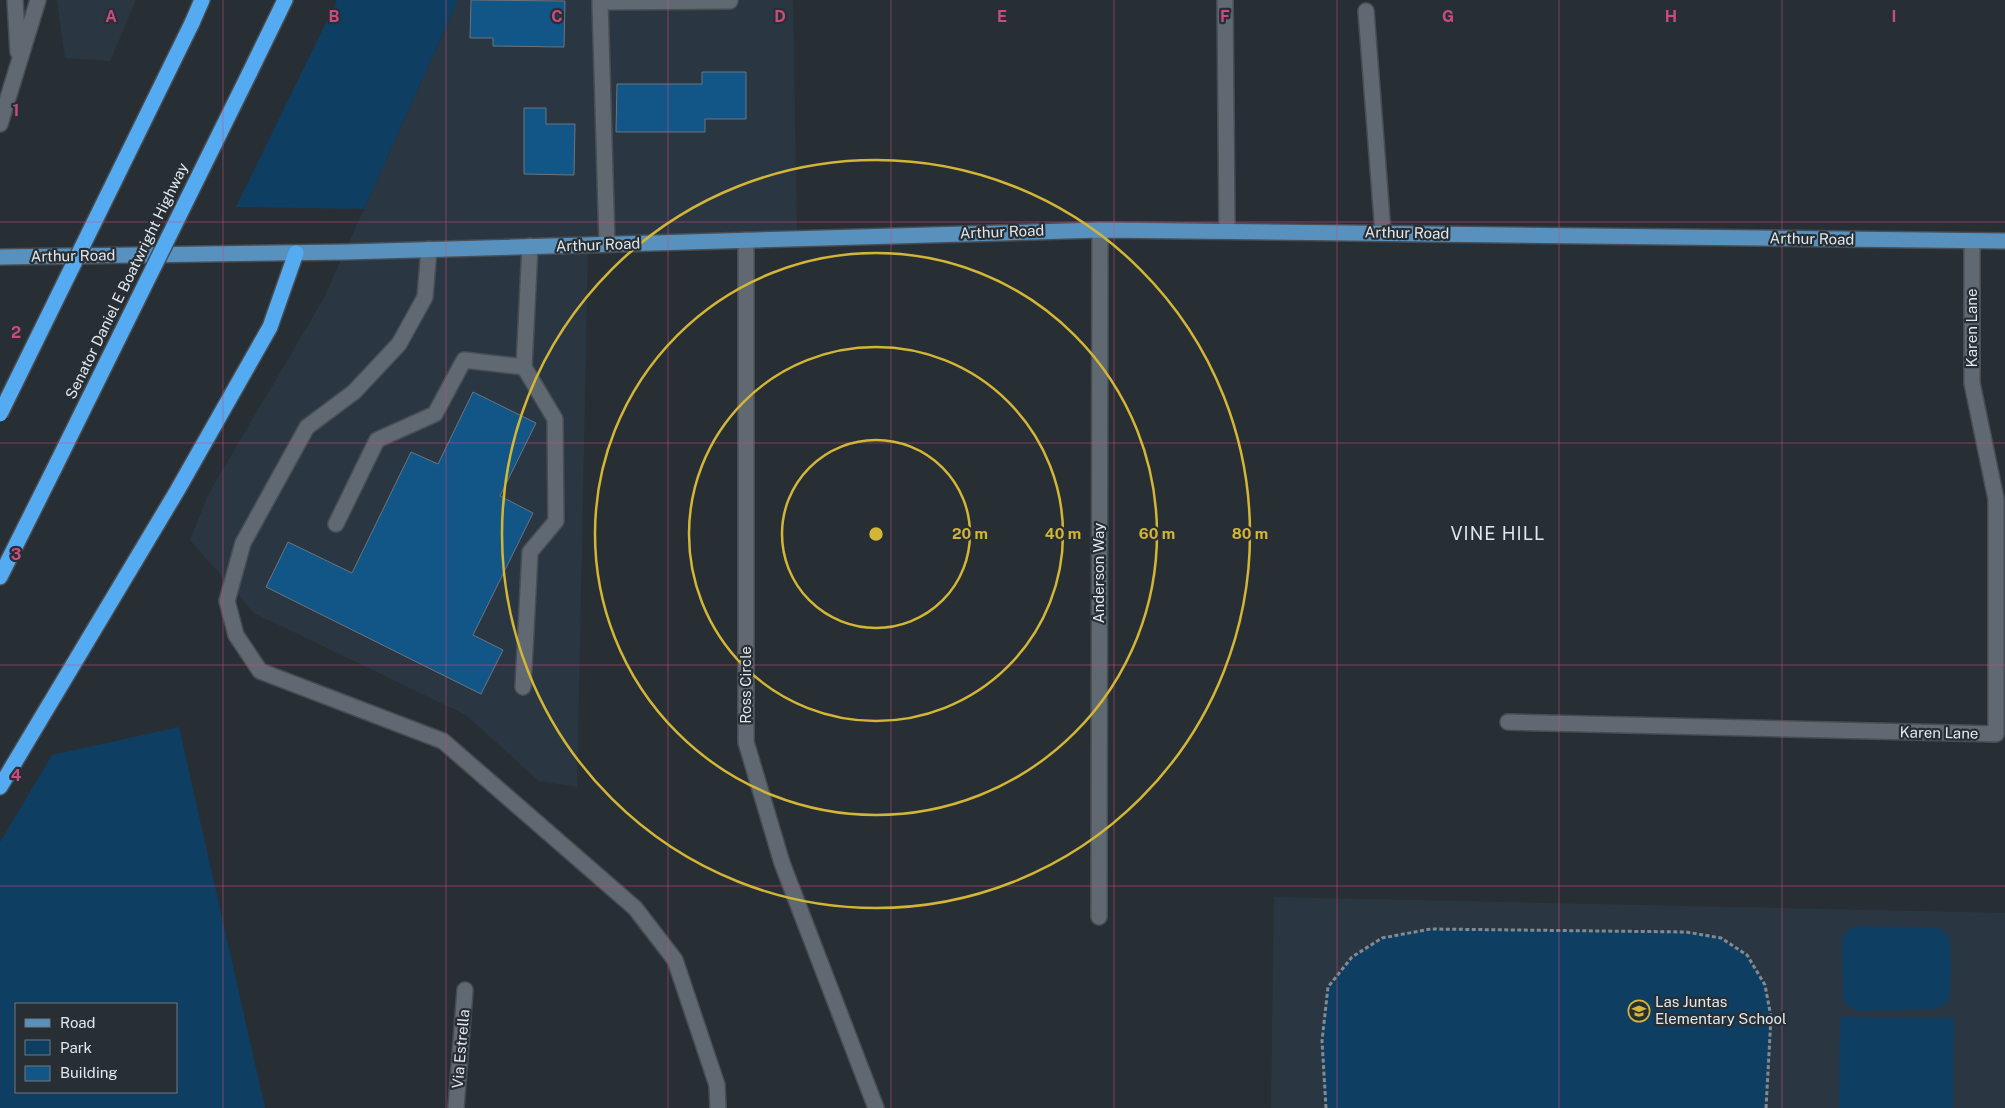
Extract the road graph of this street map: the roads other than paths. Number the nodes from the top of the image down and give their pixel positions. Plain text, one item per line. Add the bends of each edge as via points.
1 (15, 0) edge
2 (38, 0) edge
3 (202, 0) edge
4 (285, 0) edge
5 (1225, 0) edge
6 (730, 1) edge
7 (1366, 11) dead end
8 (19, 64) junction
9 (0, 124) edge
10 (1100, 230) junction
11 (1227, 231) junction
12 (1382, 233) junction
13 (746, 240) junction
14 (2005, 241) edge
15 (1972, 242) junction
16 (607, 244) junction
17 (530, 246) junction
18 (429, 249) junction
19 (296, 253) junction
20 (0, 258) edge
21 (524, 366) junction
22 (0, 414) edge
23 (336, 524) dead end
24 (0, 578) edge
25 (523, 687) dead end
26 (1508, 722) dead end
27 (0, 787) edge
28 (1099, 917) dead end
29 (466, 990) dead end
30 (456, 1108) edge
31 (718, 1108) edge
32 (876, 1108) edge

1 - 8 street
2 - 8 street
3 - 22 highway, bridge
4 - 24 highway, Senator Daniel E Boatwright Highway, bridge
5 - 11 street
6 - 16 street via 600,2
7 - 12 street
8 - 9 street
10 - 11 main road, Arthur Road
10 - 13 main road, Arthur Road
10 - 28 street, Anderson Way
11 - 12 main road, Arthur Road
12 - 15 main road, Arthur Road
13 - 16 main road, Arthur Road
13 - 32 street, Ross Circle via 746,742 782,863
14 - 15 main road, Arthur Road
15 - 26 street, Karen Lane via 1972,383 1996,499 1996,734
16 - 17 main road, Arthur Road
17 - 18 main road, Arthur Road
17 - 21 street
18 - 19 main road, Arthur Road
18 - 31 street via 425,297 399,344 354,392 307,426 243,543 227,601 236,635 260,671 443,741 635,908 675,960 717,1085
19 - 20 main road, Arthur Road
19 - 27 highway via 261,344 172,500
21 - 23 street via 464,360 435,414 377,440
21 - 25 street via 555,419 556,522 530,552
29 - 30 street, Via Estrella

